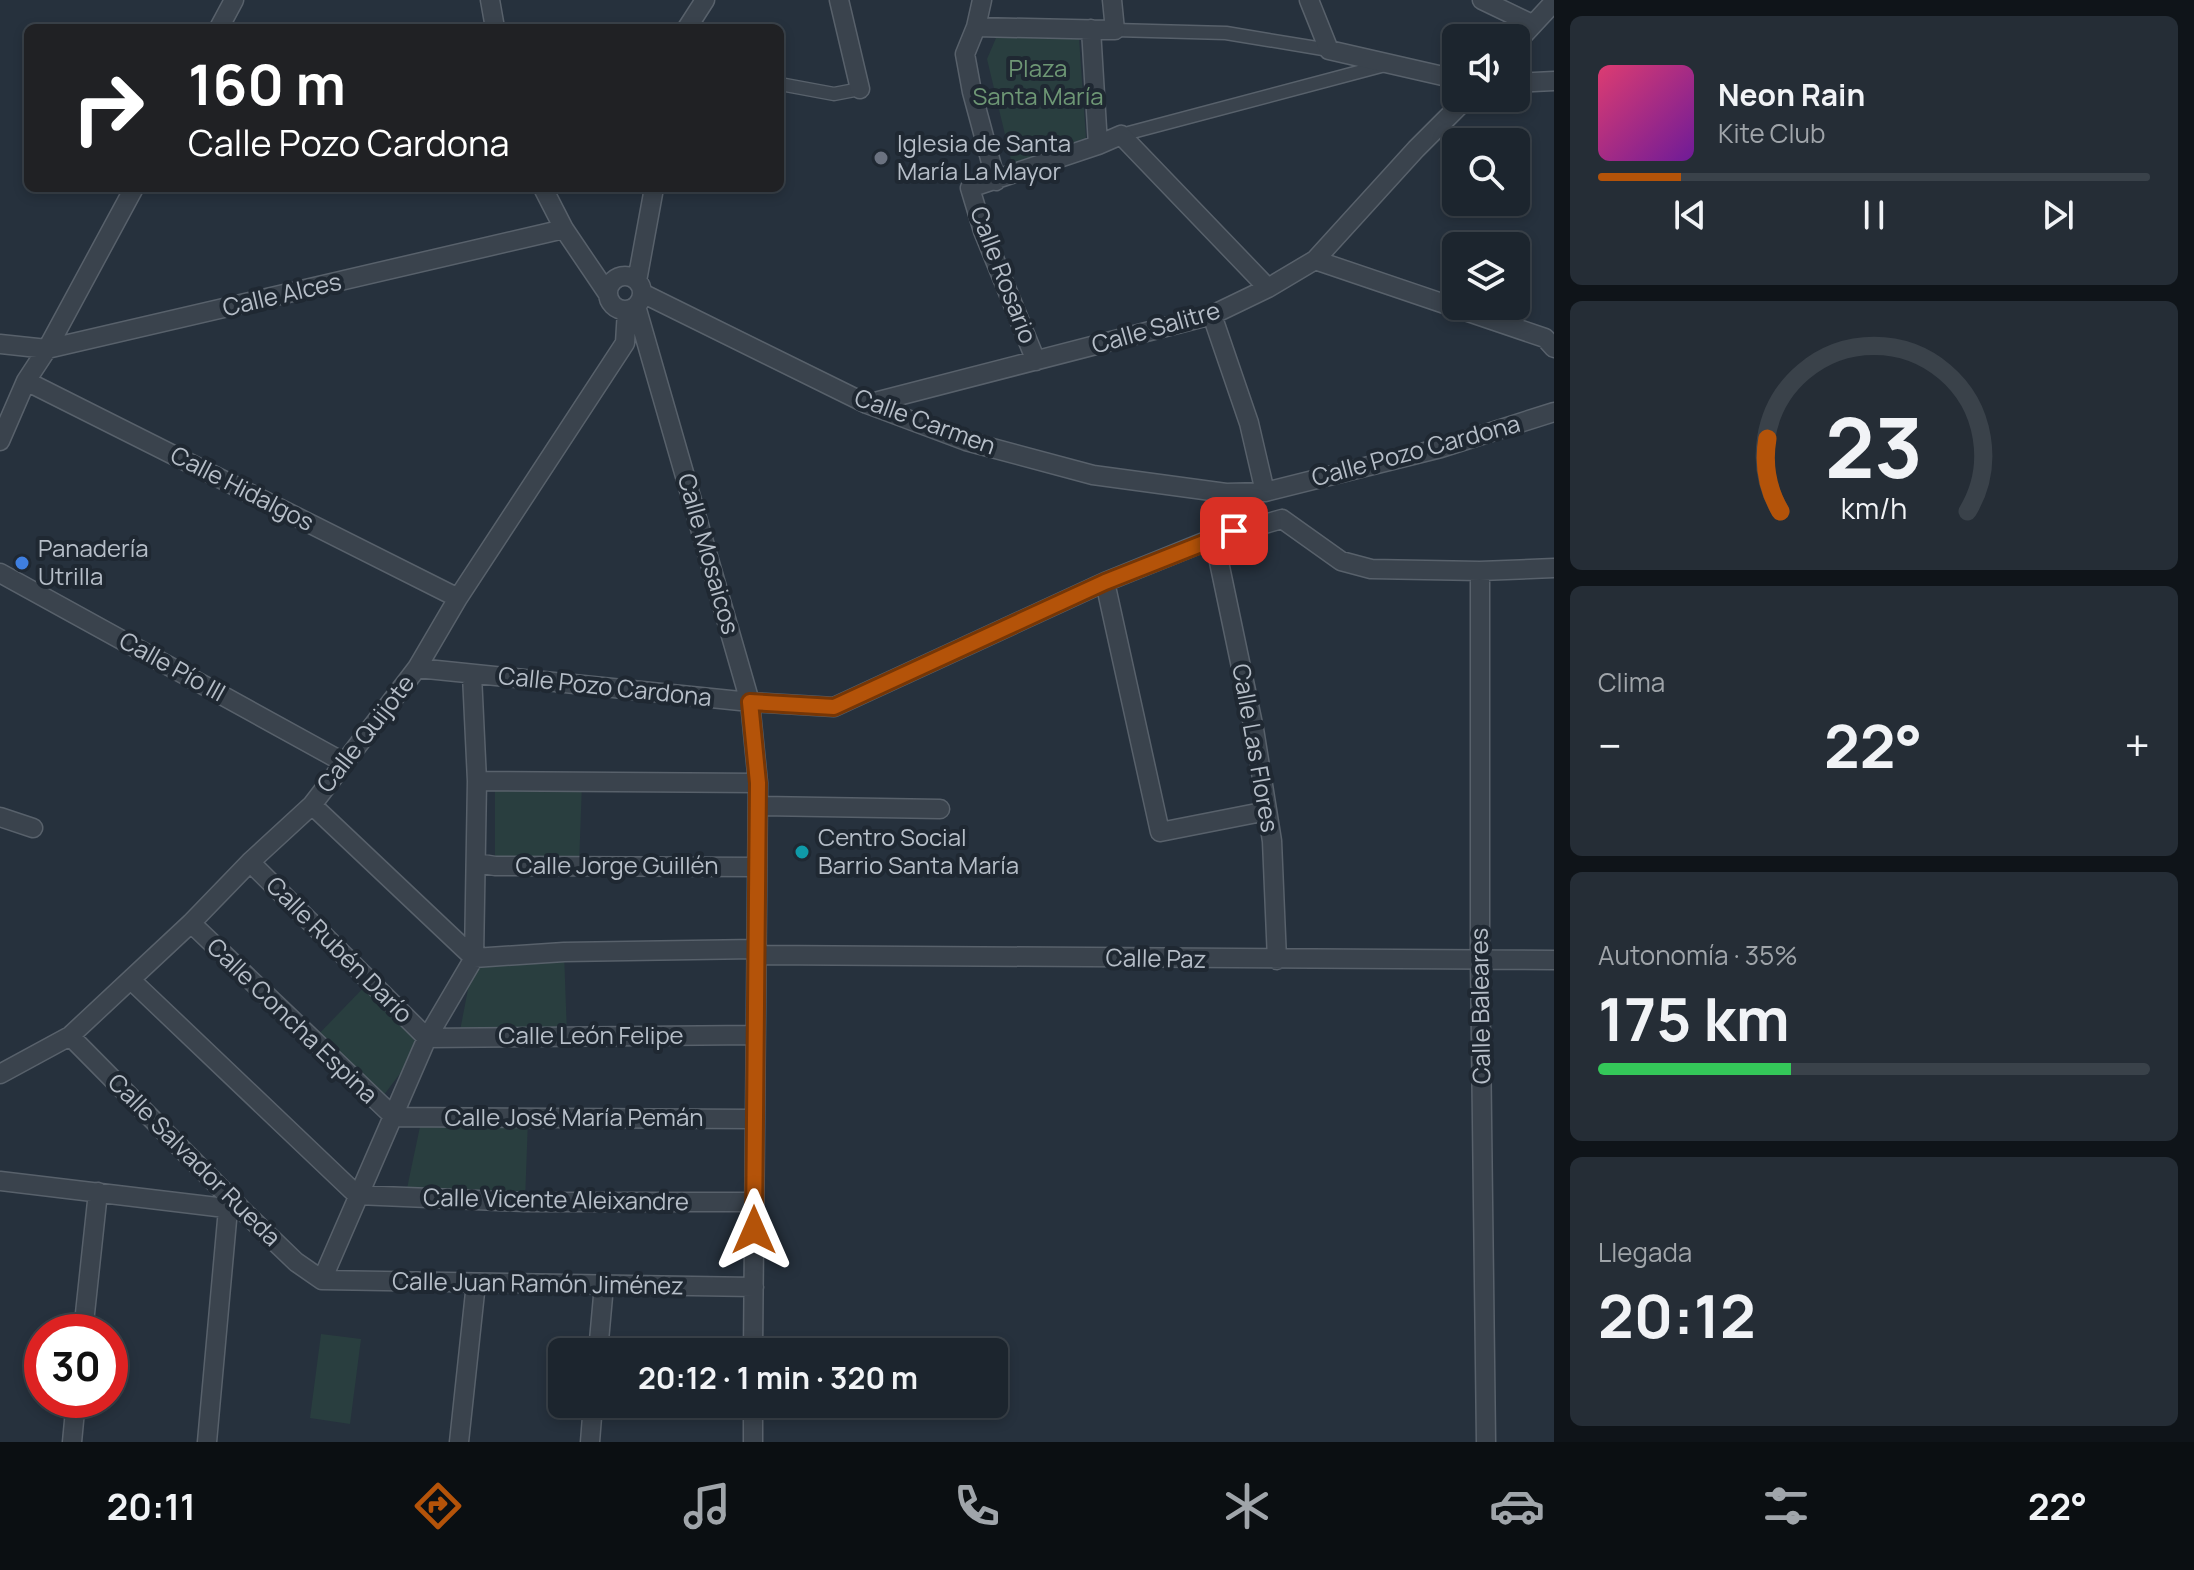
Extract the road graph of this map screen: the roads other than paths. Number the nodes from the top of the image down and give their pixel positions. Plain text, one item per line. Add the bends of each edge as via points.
1 (234, 0) edge
2 (490, 0) edge
3 (705, 0) edge
4 (839, 0) edge
5 (982, 0) edge
6 (1112, 0) edge
7 (1309, 0) edge
8 (1482, 0) edge
9 (1554, 2) edge
10 (221, 24) edge
11 (494, 24) edge
12 (690, 24) edge
13 (1532, 24) junction
14 (1530, 26) edge
15 (976, 27) junction
16 (1091, 29) junction
17 (1115, 30) junction
18 (1329, 50) junction
19 (1388, 64) junction
20 (1442, 76) edge
21 (1554, 81) edge
22 (1530, 82) edge
23 (784, 85) edge
24 (860, 89) joint
25 (1453, 112) edge
26 (1121, 135) junction
27 (1098, 145) junction
28 (996, 181) junction
29 (132, 192) edge
30 (545, 192) edge
31 (653, 192) edge
32 (564, 229) junction
33 (1315, 260) junction
34 (618, 277) junction
35 (1268, 288) junction
36 (608, 294) junction
37 (636, 297) junction
38 (1212, 315) junction
39 (0, 344) edge
40 (1554, 348) edge
41 (47, 349) junction
42 (1036, 361) junction
43 (26, 381) junction
44 (867, 404) junction
45 (1554, 412) edge
46 (0, 441) edge
47 (1271, 490) junction
48 (1226, 493) junction
49 (1282, 519) junction
50 (1234, 531) junction
51 (1214, 538) junction
52 (1554, 568) edge
53 (1480, 571) junction
54 (0, 573) edge
55 (1105, 582) junction
56 (458, 598) junction
57 (417, 668) junction
58 (472, 675) junction
59 (750, 702) junction
60 (343, 762) junction
61 (477, 781) junction
62 (758, 783) junction
63 (312, 805) junction
64 (758, 806) junction
65 (940, 809) dead end
66 (1267, 811) junction
67 (0, 817) edge
68 (33, 828) dead end
69 (250, 862) junction
70 (477, 863) junction
71 (757, 867) junction
72 (191, 923) junction
73 (757, 952) junction
74 (474, 958) junction
75 (1277, 960) junction
76 (1554, 960) edge
77 (1480, 961) junction
78 (131, 980) junction
79 (755, 1035) junction
80 (70, 1036) junction
81 (427, 1038) junction
82 (0, 1074) edge
83 (394, 1117) junction
84 (754, 1119) junction
85 (0, 1181) edge
86 (98, 1192) junction
87 (357, 1195) junction
88 (754, 1202) junction
89 (235, 1210) junction
90 (322, 1280) junction
91 (476, 1283) junction
92 (604, 1285) junction
93 (754, 1287) junction
94 (85, 1314) edge
95 (599, 1338) edge
96 (753, 1338) edge
97 (74, 1418) edge
98 (592, 1418) edge
99 (753, 1418) edge
100 (72, 1442) edge
101 (207, 1442) edge
102 (459, 1442) edge
103 (590, 1442) edge
104 (753, 1442) edge
105 (1486, 1442) edge

1 - 10 street
2 - 11 street
3 - 12 street
4 - 24 street
5 - 15 street
6 - 17 street
7 - 18 street
8 - 13 street
9 - 13 street
13 - 14 street
15 - 16 street
15 - 28 street via 965,54
16 - 17 street
16 - 27 street
17 - 18 street via 1226,33
18 - 19 street
19 - 20 street
19 - 26 street
21 - 22 street
23 - 24 street via 834,94
25 - 33 street, Calle Salitre
26 - 27 street
26 - 35 street
27 - 28 street
28 - 42 street, Calle Rosario via 970,188
29 - 41 street
30 - 32 street
31 - 37 street, Calle Quijote
32 - 34 street
32 - 36 street
32 - 41 street, Calle Alces
33 - 35 street, Calle Salitre
33 - 40 street via 1545,338
34 - 36 street
34 - 37 street via 628,276
35 - 38 street, Calle Salitre
36 - 37 street via 612,305
37 - 44 street, Calle Carmen
37 - 56 street, Calle Quijote via 625,343
37 - 59 street, Calle Mosaicos
38 - 42 street, Calle Salitre
38 - 47 street
39 - 41 street, Calle Alces
41 - 43 street
42 - 44 street, Calle Salitre
43 - 46 street
43 - 56 street, Calle Hidalgos
44 - 48 street, Calle Carmen via 966,441 1093,475
45 - 47 street, Calle Pozo Cardona via 1441,448
47 - 48 street, Calle Carmen
47 - 49 street
48 - 50 street
49 - 50 street, Calle Pozo Cardona
49 - 53 street via 1341,561 1371,569
50 - 51 street, Calle Pozo Cardona
51 - 55 street, Calle Pozo Cardona
51 - 66 street, Calle Las Flores
52 - 53 street
53 - 77 street, Calle Baleares
54 - 60 street, Calle Pío III
55 - 59 street, Calle Pozo Cardona via 834,707
55 - 66 street via 1160,832
56 - 57 street, Calle Quijote
57 - 58 street, Calle Pozo Cardona
57 - 60 street, Calle Quijote
58 - 59 street, Calle Pozo Cardona
58 - 61 street
59 - 62 street, Calle Mosaicos
60 - 63 street, Calle Quijote
61 - 62 street
61 - 70 street
62 - 64 street, Calle Mosaicos
63 - 69 street, Calle Quijote
63 - 74 street
64 - 65 street
64 - 71 street, Calle Mosaicos
66 - 75 street, Calle Las Flores
67 - 68 street
69 - 72 street, Calle Quijote
69 - 81 street, Calle Rubén Darío
70 - 71 street, Calle Jorge Guillén
70 - 74 street
71 - 73 street, Calle Mosaicos
72 - 78 street, Calle Quijote
72 - 83 street, Calle Concha Espina
73 - 74 street, Calle Paz via 564,952
73 - 75 street, Calle Paz
73 - 79 street, Calle Mosaicos
74 - 81 street
75 - 77 street, Calle Paz
76 - 77 street, Calle Paz
77 - 105 street, Calle Baleares
78 - 80 street, Calle Quijote
78 - 87 street
79 - 81 street, Calle León Felipe
79 - 84 street, Calle Mosaicos
80 - 82 street, Calle Quijote
80 - 89 street, Calle Salvador Rueda
81 - 83 street
83 - 84 street, Calle José María Pemán
83 - 87 street
84 - 88 street, Calle Mosaicos
85 - 86 street
86 - 89 street
86 - 94 street
87 - 88 street, Calle Vicente Aleixandre via 525,1202
87 - 90 street
88 - 93 street, Calle Mosaicos
89 - 90 street, Calle Salvador Rueda
89 - 101 street
90 - 91 street, Calle Juan Ramón Jiménez
91 - 92 street, Calle Juan Ramón Jiménez
91 - 102 street
92 - 93 street, Calle Juan Ramón Jiménez
92 - 95 street
93 - 96 street, Calle Mosaicos
97 - 100 street
98 - 103 street
99 - 104 street

